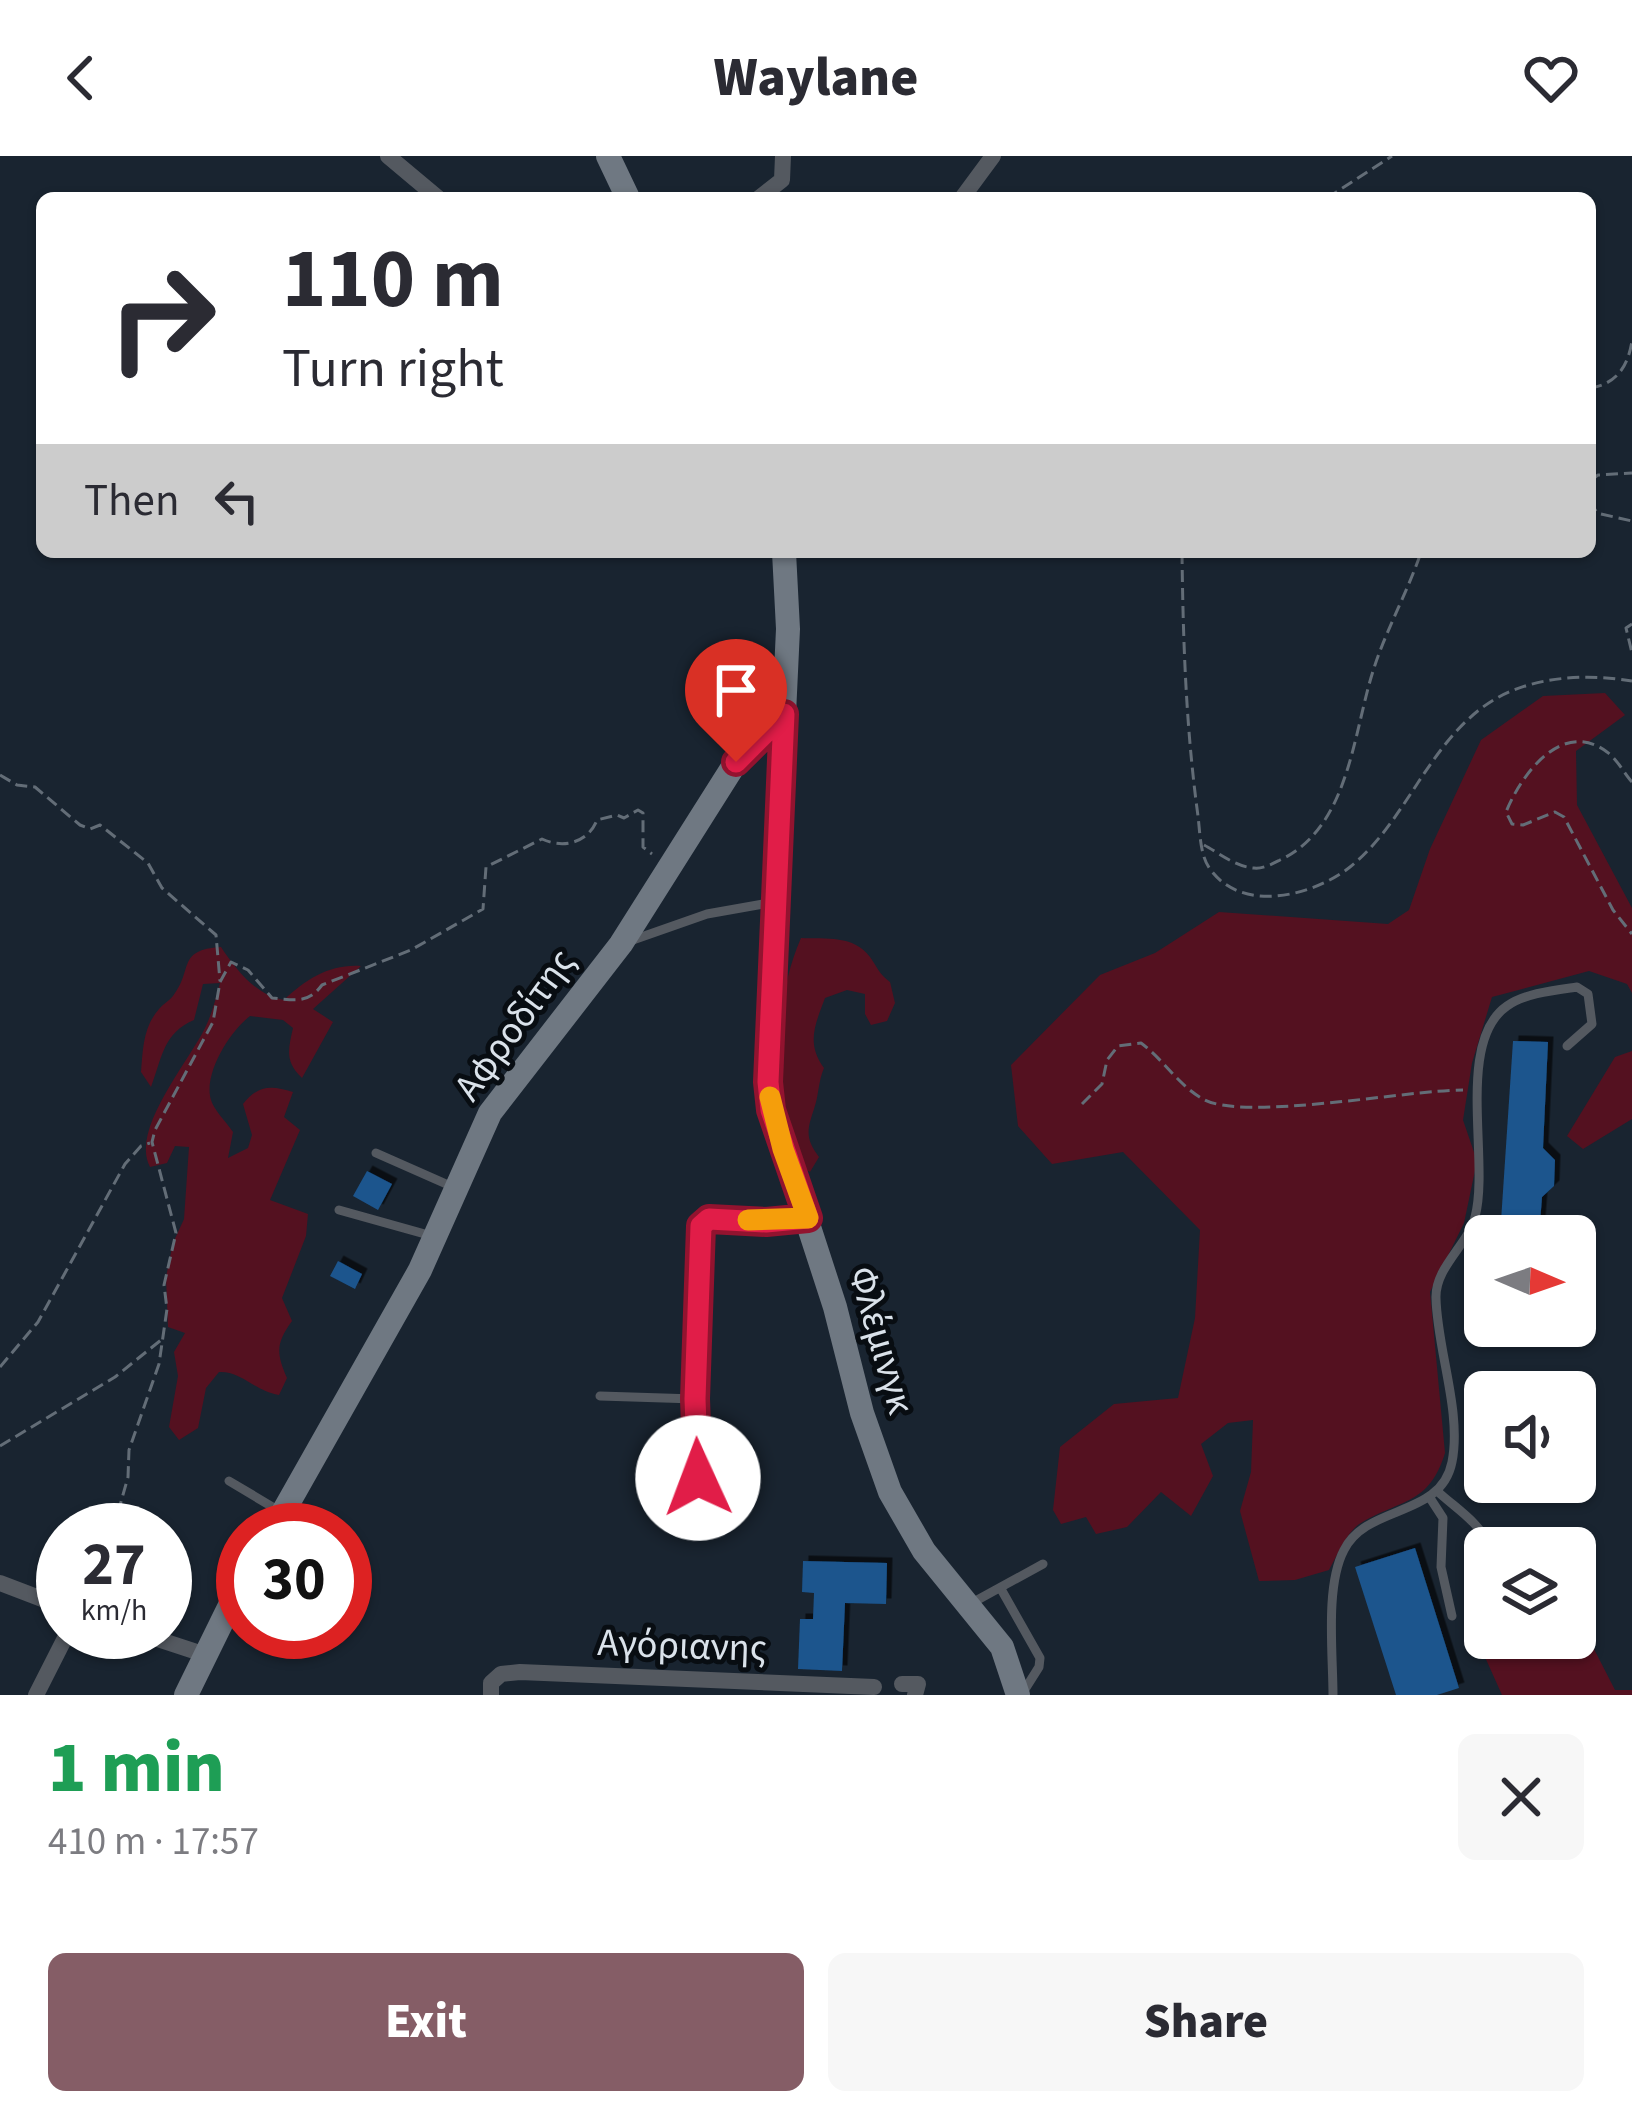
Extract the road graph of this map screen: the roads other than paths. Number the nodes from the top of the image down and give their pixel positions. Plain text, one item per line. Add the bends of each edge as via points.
1 (388, 156) edge
2 (608, 156) edge
3 (783, 156) edge
4 (993, 156) edge
5 (431, 192) edge
6 (625, 192) edge
7 (767, 192) edge
8 (966, 192) edge
9 (784, 558) edge
10 (784, 714) junction
11 (775, 902) junction
12 (621, 944) junction
13 (1567, 1046) dead end
14 (376, 1153) dead end
15 (457, 1189) junction
16 (339, 1210) dead end
17 (808, 1218) junction
18 (435, 1237) junction
19 (600, 1396) dead end
20 (695, 1399) junction
21 (698, 1478) dead end
22 (229, 1481) dead end
23 (1433, 1494) junction
24 (256, 1503) edge
25 (288, 1503) edge
26 (1478, 1527) edge
27 (1043, 1564) dead end
28 (0, 1583) edge
29 (1001, 1589) junction
30 (36, 1597) edge
31 (970, 1604) junction
32 (1452, 1616) dead end
33 (216, 1630) edge
34 (192, 1650) edge
35 (203, 1654) junction
36 (54, 1659) edge
37 (874, 1687) dead end
38 (491, 1689) edge
39 (36, 1695) edge
40 (186, 1695) edge
41 (1020, 1695) edge
42 (1333, 1695) edge

1 - 5 street
2 - 6 street
3 - 7 street via 782,180
4 - 8 street
9 - 10 street, Φλέμινγκ
10 - 11 street, Φλέμινγκ
10 - 12 street, Αφροδίτης via 711,797
11 - 12 lane via 707,914
11 - 17 street, Φλέμινγκ via 768,1082
12 - 15 street, Αφροδίτης via 490,1112
13 - 23 lane via 1592,1024 1588,994 1577,987 1510,1003 1487,1038 1478,1069 1475,1220 1436,1292 1454,1434 1452,1463
14 - 15 lane
15 - 18 street, Αφροδίτης
16 - 18 lane
17 - 20 street via 709,1219 701,1226
17 - 31 street, Φλέμινγκ via 890,1492 924,1550
18 - 25 street, Αφροδίτης
19 - 20 lane
20 - 21 street
22 - 24 lane
23 - 26 lane
23 - 32 lane via 1443,1519 1441,1567
23 - 42 lane via 1352,1535 1341,1553
27 - 29 lane
28 - 30 street
29 - 31 lane
29 - 41 lane via 1040,1658
31 - 41 street, Φλέμινγκ via 1002,1647
33 - 35 street
34 - 35 street
35 - 40 street
36 - 39 street
37 - 38 street, Αγόριανης via 520,1672 501,1674

